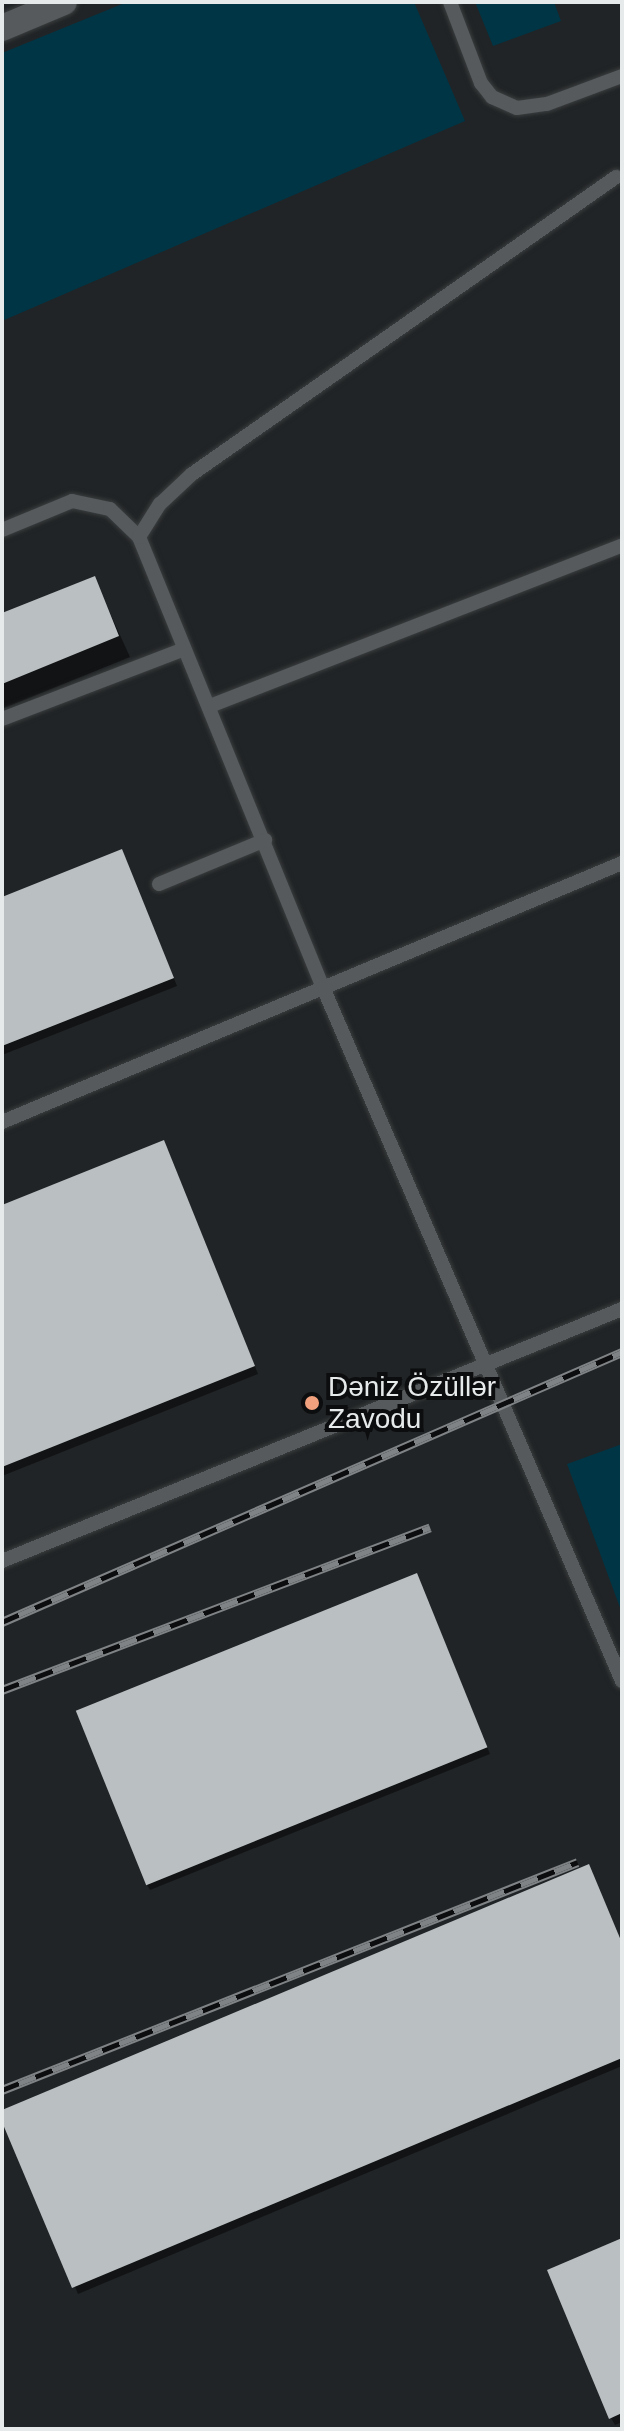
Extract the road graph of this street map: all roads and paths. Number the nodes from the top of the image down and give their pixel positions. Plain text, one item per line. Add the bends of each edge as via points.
1 (64, 2) edge
2 (450, 2) edge
3 (2, 28) edge
4 (622, 76) edge
5 (616, 177) dead end
6 (2, 530) edge
7 (139, 537) junction
8 (622, 545) edge
9 (184, 649) junction
10 (210, 706) junction
11 (2, 719) edge
12 (265, 840) junction
13 (622, 863) edge
14 (159, 884) dead end
15 (322, 985) junction
16 (2, 1122) edge
17 (622, 1309) edge
18 (485, 1362) junction
19 (2, 1561) edge
20 (622, 1681) edge

1 - 3 street
2 - 4 lane via 481,83 492,97 517,108 547,104
5 - 7 lane via 192,474 160,504
6 - 7 lane via 72,501 110,509
7 - 9 lane
8 - 10 lane
9 - 10 lane
9 - 11 lane
10 - 12 lane
12 - 14 lane
12 - 15 lane
13 - 15 lane
15 - 16 lane
15 - 18 lane
17 - 18 lane
18 - 19 lane
18 - 20 lane

